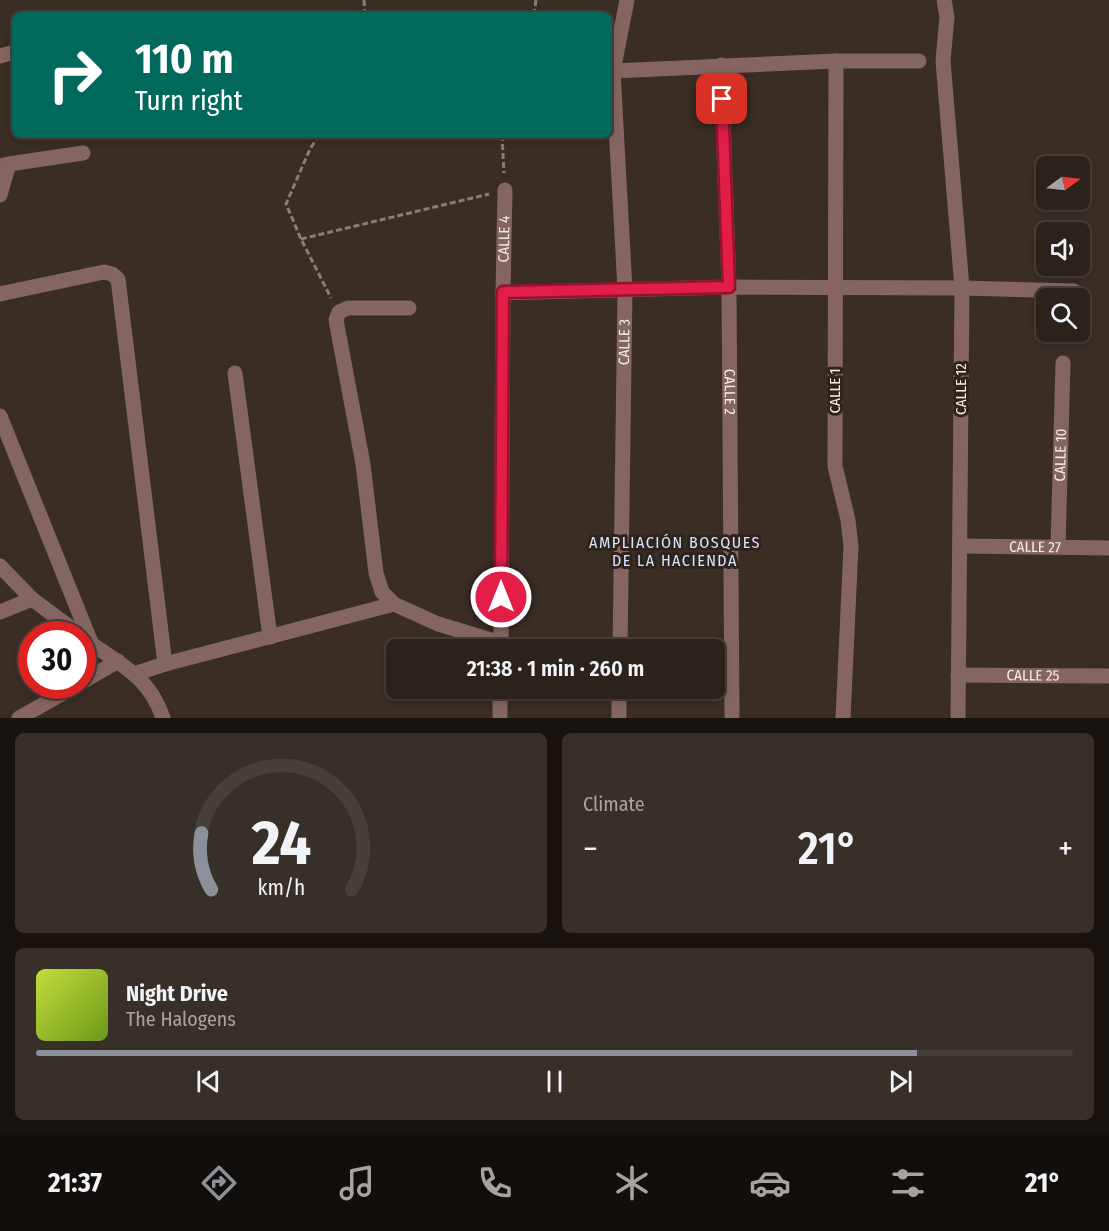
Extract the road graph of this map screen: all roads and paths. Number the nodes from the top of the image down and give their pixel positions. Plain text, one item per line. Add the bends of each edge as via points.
1 (627, 0) edge
2 (944, 0) edge
3 (836, 61) junction
4 (919, 61) dead end
5 (721, 65) junction
6 (613, 71) junction
7 (317, 138) edge
8 (502, 138) edge
9 (83, 153) dead end
10 (4, 165) edge
11 (506, 190) junction
12 (0, 195) edge
13 (301, 239) junction
14 (729, 287) junction
15 (836, 287) junction
16 (962, 288) junction
17 (625, 289) junction
18 (1036, 290) edge
19 (503, 292) junction
20 (0, 294) edge
21 (409, 308) dead end
22 (339, 312) junction
23 (1063, 363) dead end
24 (235, 373) dead end
25 (0, 416) edge
26 (960, 546) junction
27 (1058, 548) junction
28 (1109, 548) edge
29 (0, 566) edge
30 (32, 599) junction
31 (394, 604) junction
32 (0, 612) edge
33 (62, 621) edge
34 (79, 621) edge
35 (270, 638) junction
36 (481, 639) edge
37 (501, 639) edge
38 (620, 639) edge
39 (96, 647) edge
40 (118, 661) junction
41 (165, 664) junction
42 (96, 674) edge
43 (134, 674) junction
44 (958, 675) junction
45 (1109, 676) edge
46 (52, 699) edge
47 (500, 699) edge
48 (619, 699) edge
49 (18, 718) edge
50 (163, 718) edge
51 (500, 718) edge
52 (619, 718) edge
53 (732, 718) edge
54 (843, 718) edge
55 (958, 718) edge

1 - 6 street, CALLE 3
2 - 16 street, CALLE 12 via 943,61
3 - 4 street
3 - 5 street
3 - 15 street, CALLE 1
5 - 6 street
5 - 14 street, CALLE 2
6 - 17 street, CALLE 3
7 - 13 path via 286,204
8 - 11 path
9 - 10 street
10 - 12 street
11 - 13 path
11 - 19 street, CALLE 4
13 - 22 path
14 - 15 street
14 - 17 street
14 - 53 street, CALLE 2
15 - 16 street
15 - 54 street, CALLE 1 via 835,466 851,546
16 - 18 street
16 - 26 street, CALLE 12
17 - 19 street
17 - 38 street, CALLE 3
19 - 37 street, CALLE 4
20 - 41 street via 104,272 118,279
21 - 22 street via 348,308
22 - 31 street via 336,320 363,464 376,573 382,592
23 - 27 street, CALLE 10
24 - 35 street
25 - 34 street
26 - 27 street, CALLE 27
26 - 44 street, CALLE 12
27 - 28 street, CALLE 27
29 - 30 street
30 - 32 street
30 - 33 street
31 - 35 street
31 - 36 street
35 - 41 street
39 - 40 street
40 - 42 street
40 - 43 street
41 - 43 street
43 - 50 street via 149,689
44 - 45 street, CALLE 25
44 - 55 street, CALLE 12
46 - 49 street
47 - 51 street
48 - 52 street

